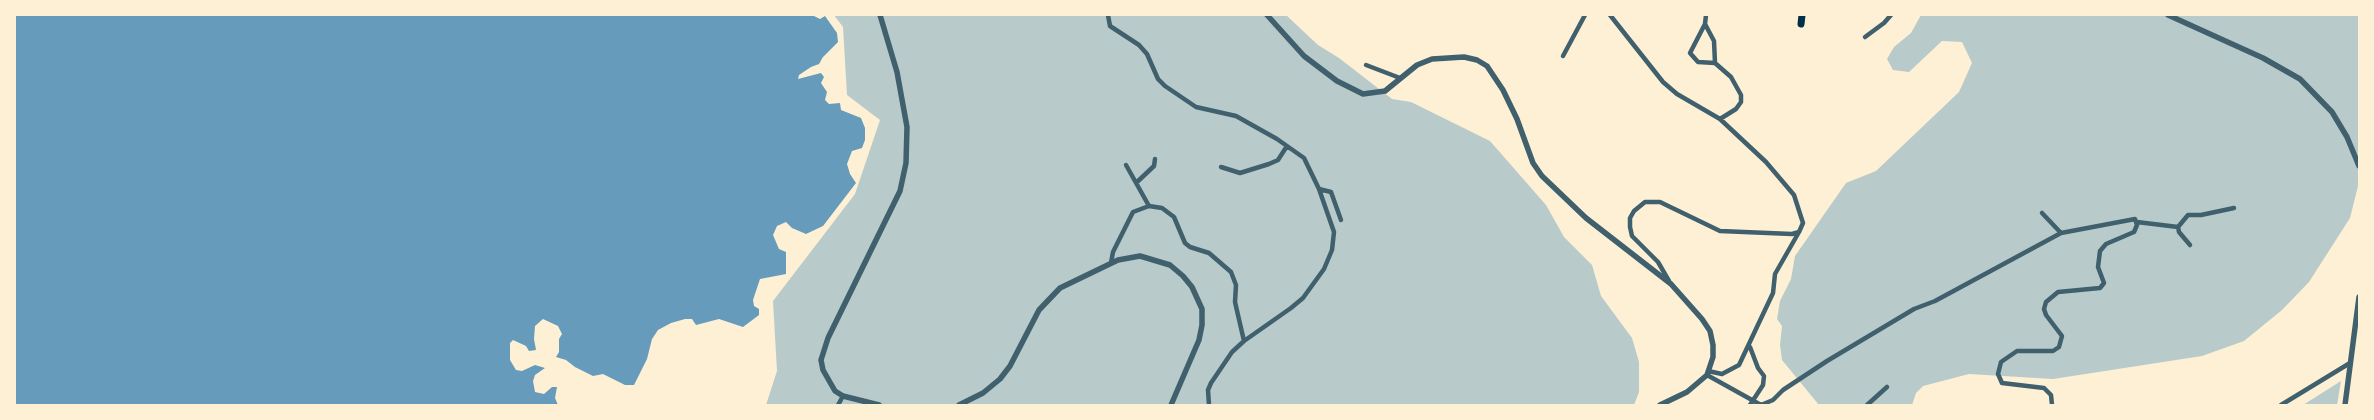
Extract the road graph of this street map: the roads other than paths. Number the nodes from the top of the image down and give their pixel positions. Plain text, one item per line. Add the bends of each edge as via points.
1 (880, 15) edge
2 (1108, 15) edge
3 (1267, 15) edge
4 (1585, 15) edge
5 (1610, 15) edge
6 (1706, 15) edge
7 (1802, 15) edge
8 (1891, 15) edge
9 (2168, 15) edge
10 (1705, 24) junction
11 (1801, 24) dead end
12 (1865, 36) dead end
13 (1563, 56) dead end
14 (1714, 63) junction
15 (1366, 65) dead end
16 (1400, 78) junction
17 (1720, 119) junction
18 (1287, 146) junction
19 (1155, 159) dead end
20 (1126, 165) dead end
21 (1221, 166) dead end
22 (2359, 166) edge
23 (1136, 184) junction
24 (1319, 189) junction
25 (1150, 206) junction
26 (2234, 208) dead end
27 (2042, 213) dead end
28 (1341, 220) dead end
29 (2137, 222) junction
30 (2178, 227) junction
31 (1798, 232) junction
32 (2061, 233) junction
33 (2190, 245) dead end
34 (1112, 263) junction
35 (1671, 284) junction
36 (2359, 298) edge
37 (1244, 341) junction
38 (1749, 346) junction
39 (2350, 362) junction
40 (1708, 373) junction
41 (1887, 387) dead end
42 (843, 396) junction
43 (1751, 403) edge
44 (838, 405) edge
45 (878, 405) edge
46 (959, 405) edge
47 (1171, 405) edge
48 (1209, 405) edge
49 (1660, 405) edge
50 (1761, 405) edge
51 (1867, 405) edge
52 (2052, 405) edge
53 (2281, 405) edge
54 (2345, 405) edge

1 - 42 street via 897,72 907,127 906,163 900,191 823,348 823,370
2 - 18 street via 1110,26 1147,54 1158,79 1165,86 1196,107 1236,116
3 - 16 street via 1304,56 1358,93 1368,95 1385,91
4 - 13 street
5 - 17 street via 1663,82
6 - 10 street
7 - 11 main road
8 - 12 street
9 - 22 street via 2263,58 2300,79 2332,112
10 - 14 street via 1714,41
10 - 14 street via 1690,54 1698,62
14 - 17 street via 1731,77 1741,95 1736,110
15 - 16 street
16 - 35 street via 1432,59 1451,56 1477,60 1487,66 1503,90 1533,163 1542,176 1586,218
17 - 31 street via 1788,186 1803,223
18 - 21 street via 1278,160 1240,173
18 - 24 street via 1304,158
19 - 23 street via 1154,166
20 - 23 street
23 - 25 street
24 - 28 street via 1331,192
24 - 37 street via 1334,232 1332,250 1324,269 1303,298
25 - 34 street via 1137,209 1129,216 1113,252
25 - 37 street via 1162,208 1174,217 1185,243 1209,253 1231,272 1236,285
26 - 30 street via 2188,215
27 - 32 street
29 - 30 street
29 - 32 street via 2131,218
29 - 52 street via 2134,232 2106,244 2100,251 2098,267 2104,283 2100,288 2058,292 2046,302 2046,315 2062,336 2059,347 2052,351 2017,351 2000,362 1998,374 2002,382 2044,388 2051,395
30 - 33 street
31 - 35 street via 1772,235 1720,231 1660,202 1645,202 1630,218 1632,236 1658,262
31 - 38 street via 1775,274 1773,293
32 - 50 street via 1986,275 1914,309
34 - 46 street via 1060,288 1039,310 1000,379 983,393
34 - 47 street via 1140,256 1170,265 1192,287 1202,309 1199,340
35 - 40 street via 1710,331 1713,349
36 - 39 street
37 - 48 street via 1215,374 1208,390
38 - 40 street via 1739,365 1722,374
38 - 43 street via 1764,376
39 - 53 street
39 - 54 street
40 - 43 street
40 - 49 street via 1688,392
41 - 51 street
42 - 44 street
42 - 45 street
43 - 50 street

